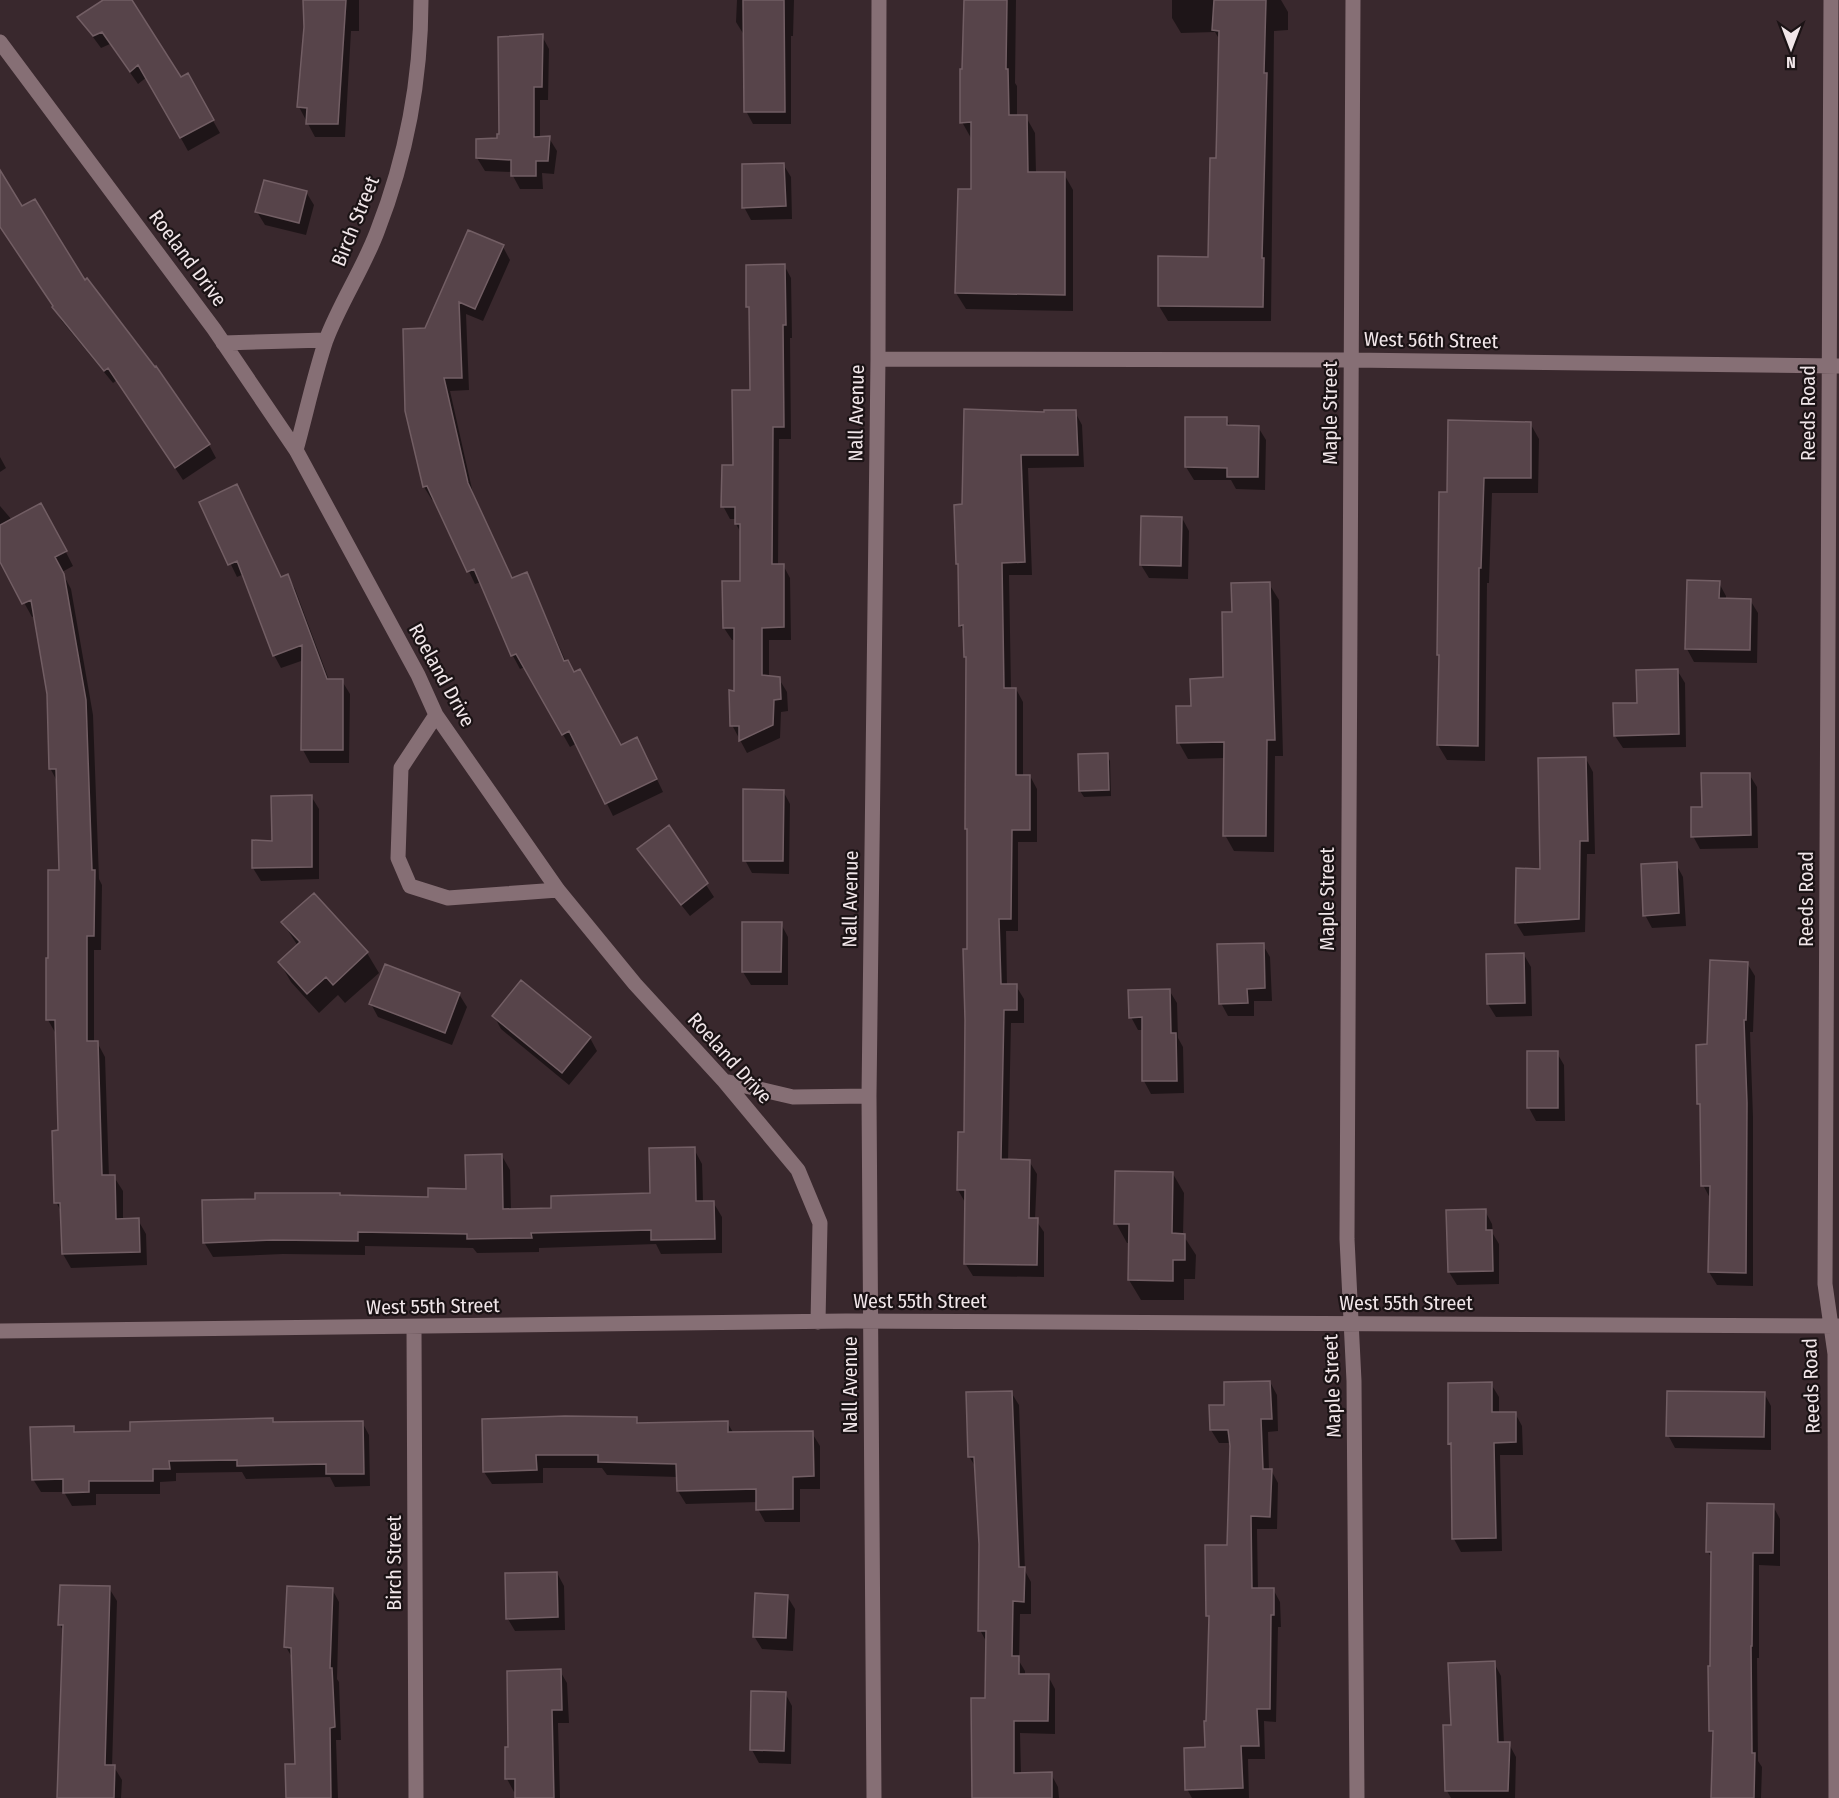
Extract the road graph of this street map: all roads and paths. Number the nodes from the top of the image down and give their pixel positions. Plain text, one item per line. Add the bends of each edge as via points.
1 (421, 0) edge
2 (879, 0) edge
3 (1353, 0) edge
4 (1832, 0) edge
5 (0, 42) edge
6 (327, 340) junction
7 (223, 343) junction
8 (878, 359) junction
9 (1351, 360) junction
10 (1834, 366) edge
11 (297, 450) junction
12 (436, 715) junction
13 (558, 890) junction
14 (724, 1080) junction
15 (869, 1096) junction
16 (871, 1321) junction
17 (818, 1322) junction
18 (1351, 1323) junction
19 (1834, 1326) edge
20 (414, 1327) junction
21 (0, 1331) edge
22 (416, 1798) edge
23 (874, 1798) edge
24 (1357, 1798) edge
25 (1836, 1798) edge

1 - 6 street, Birch Street via 416,89 402,161 376,234
2 - 8 street, Nall Avenue
3 - 9 street, Maple Street
4 - 10 street, Reeds Road
5 - 7 street, Roeland Drive
6 - 7 street
6 - 11 street, Birch Street
7 - 11 street, Roeland Drive
8 - 9 street, West 56th Street
8 - 15 street, Nall Avenue
9 - 10 street, West 56th Street
9 - 18 street, Maple Street via 1347,1239
10 - 19 street, Reeds Road via 1825,1284
11 - 12 street, Roeland Drive
12 - 13 street, Roeland Drive
12 - 13 street via 401,768 398,858 410,886 448,898
13 - 14 street, Roeland Drive via 635,984
14 - 15 street via 793,1097
14 - 17 street, Roeland Drive via 798,1170 820,1223
15 - 16 street, Nall Avenue
16 - 17 street, West 55th Street
16 - 18 street, West 55th Street
16 - 23 street, Nall Avenue
17 - 20 street, West 55th Street
18 - 19 street, West 55th Street
18 - 24 street, Maple Street
19 - 25 street, Reeds Road
20 - 21 street, West 55th Street
20 - 22 street, Birch Street

